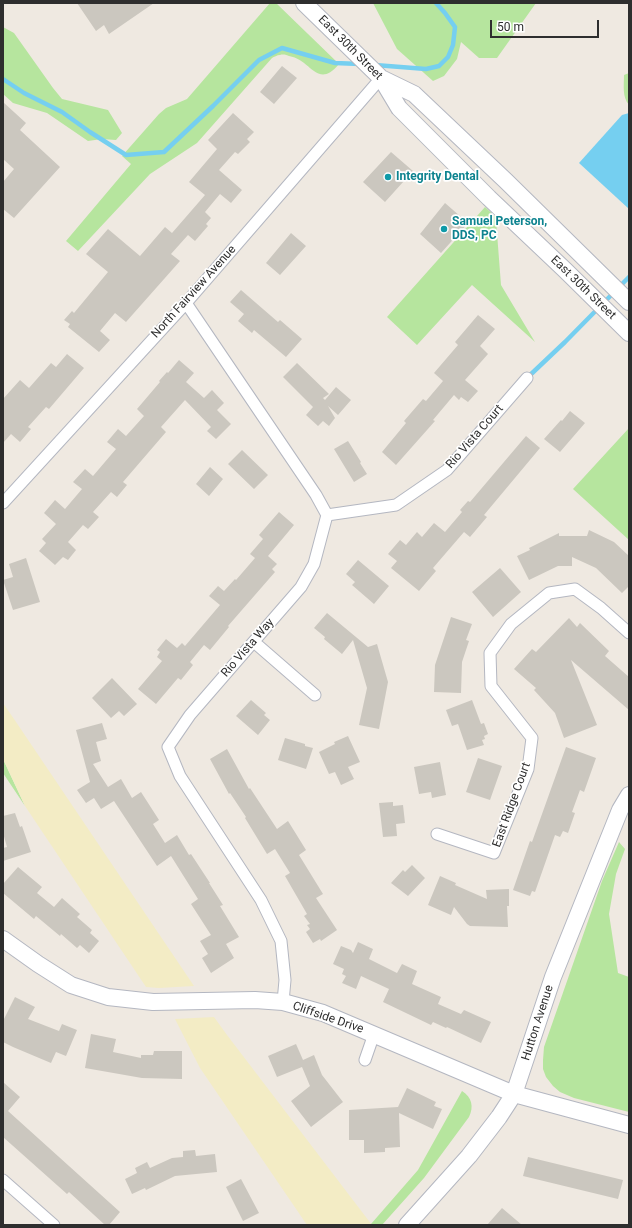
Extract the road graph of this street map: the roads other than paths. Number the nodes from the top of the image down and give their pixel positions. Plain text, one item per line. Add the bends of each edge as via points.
1 (304, 3) edge
2 (381, 78) junction
3 (186, 302) junction
4 (629, 302) edge
5 (629, 333) edge
6 (526, 378) dead end
7 (3, 503) edge
8 (327, 515) junction
9 (629, 633) edge
10 (254, 642) junction
11 (315, 695) dead end
12 (629, 795) edge
13 (624, 813) edge
14 (437, 834) dead end
15 (5, 944) edge
16 (283, 1002) junction
17 (374, 1034) junction
18 (365, 1060) dead end
19 (514, 1094) junction
20 (629, 1126) edge
21 (3, 1180) edge
22 (54, 1225) edge
23 (407, 1225) edge

1 - 2 main road, East 30th Street
2 - 3 street, North Fairview Avenue
2 - 4 main road via 414,94
2 - 5 main road, East 30th Street via 399,108
3 - 7 street, North Fairview Avenue
3 - 8 street
6 - 8 street, Rio Vista Court via 441,475 396,505
8 - 10 street, Rio Vista Way via 314,564 301,587
9 - 14 street, East Ridge Court via 575,589 549,593 510,624 490,653 491,686 532,738 528,769 494,853
10 - 11 street
10 - 16 street, Rio Vista Way via 190,715 168,747 180,776 261,900 281,941 285,980
12 - 13 main road, Hutton Avenue
13 - 19 main road, Hutton Avenue via 554,977
15 - 16 main road, Cliffside Drive via 71,985 108,997 153,1002
16 - 17 main road, Cliffside Drive via 323,1013
17 - 18 street
17 - 19 main road, Cliffside Drive
19 - 20 main road, Cliffside Drive
19 - 23 main road, Hutton Avenue via 469,1156
21 - 22 street

